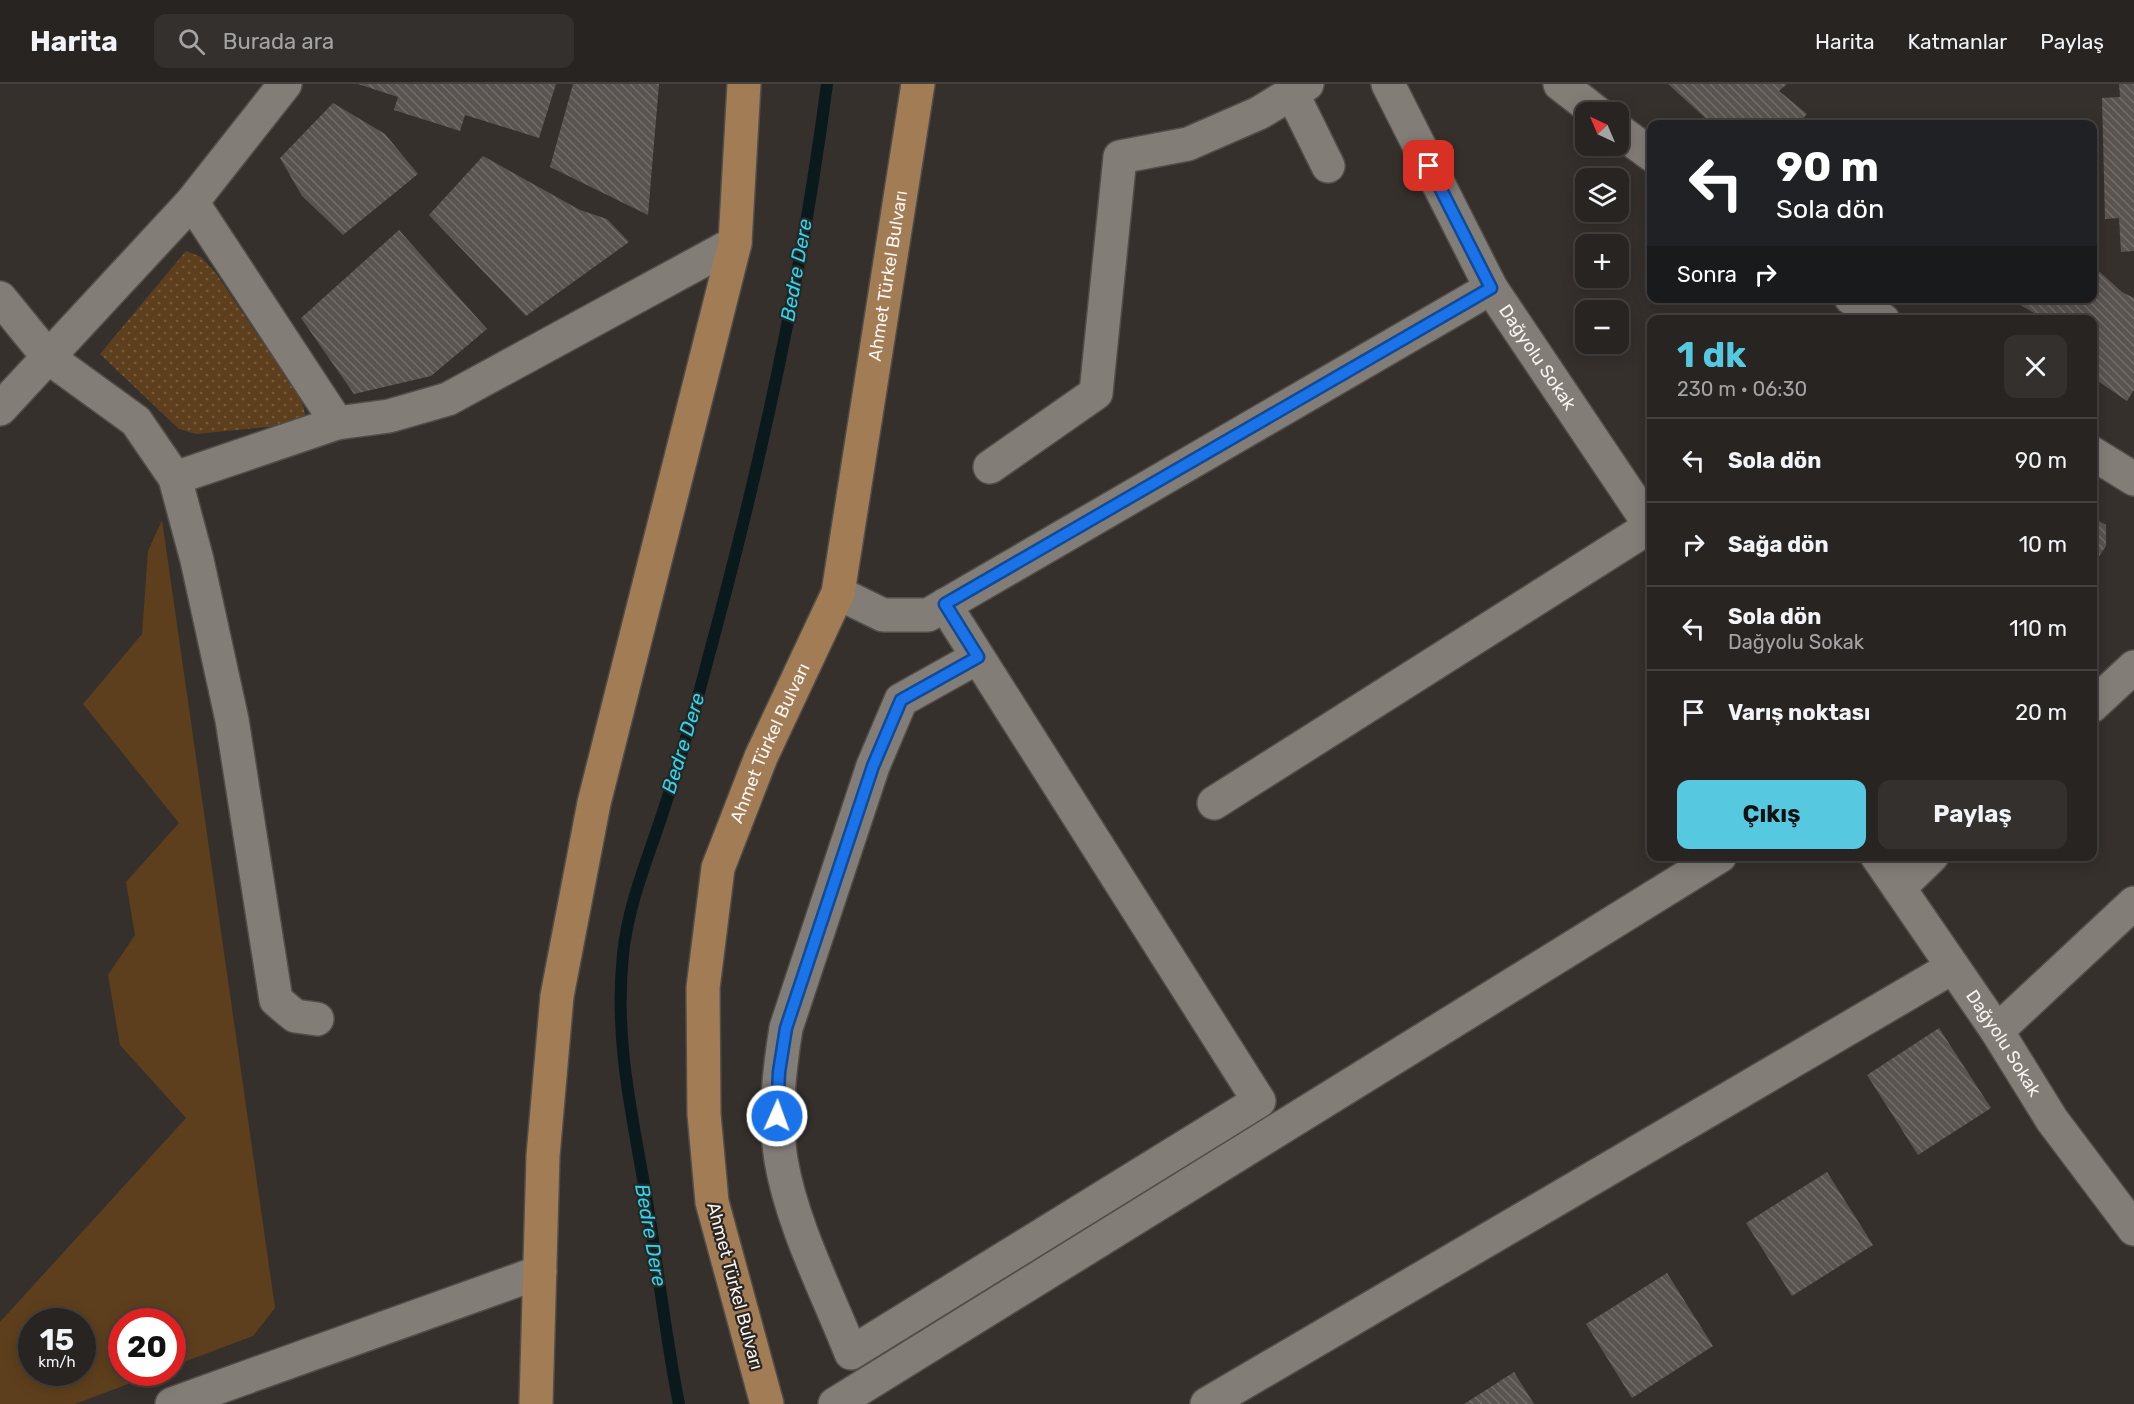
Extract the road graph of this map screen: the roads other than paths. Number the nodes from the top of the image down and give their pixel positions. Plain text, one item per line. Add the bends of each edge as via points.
1 (285, 84) edge
2 (744, 84) edge
3 (918, 84) edge
4 (1388, 84) edge
5 (1560, 84) edge
6 (1300, 88) edge
7 (1583, 102) edge
8 (1629, 138) edge
9 (1647, 151) edge
10 (1328, 166) dead end
11 (192, 202) junction
12 (735, 243) junction
13 (1491, 288) junction
14 (0, 298) edge
15 (1858, 303) edge
16 (1876, 315) edge
17 (49, 358) junction
18 (0, 409) edge
19 (337, 423) junction
20 (2097, 456) edge
21 (990, 467) dead end
22 (175, 478) junction
23 (2134, 479) edge
24 (1647, 521) edge
25 (1647, 530) edge
26 (838, 593) junction
27 (945, 604) junction
28 (978, 657) junction
29 (2134, 667) edge
30 (2097, 701) edge
31 (1214, 803) dead end
32 (1712, 861) edge
33 (1880, 861) edge
34 (1927, 861) edge
35 (1899, 888) junction
36 (2134, 903) edge
37 (1953, 967) junction
38 (317, 1019) dead end
39 (1997, 1030) junction
40 (2128, 1206) edge
41 (540, 1272) junction
42 (172, 1404) edge
43 (536, 1404) edge
44 (766, 1404) edge
45 (835, 1404) edge
46 (1207, 1404) edge

1 - 11 street
2 - 12 main road
3 - 26 main road, Ahmet Türkel Bulvarı
4 - 13 street, Dağyolu Sokak
5 - 7 street
6 - 10 street
6 - 21 street via 1259,113 1188,144 1120,157 1096,393
8 - 9 street
11 - 17 street
11 - 19 street
12 - 19 street via 448,399 389,416
12 - 41 main road via 594,803 557,996 543,1156
13 - 24 street, Dağyolu Sokak
13 - 27 street
14 - 17 street
15 - 16 street
17 - 18 street
17 - 22 street via 136,421
19 - 22 street
20 - 23 street
22 - 38 street via 232,720 276,1000 295,1016
25 - 31 street
26 - 27 street via 883,615 928,615
26 - 44 main road, Ahmet Türkel Bulvarı via 761,757 718,868 703,988 704,1114 712,1202
27 - 28 street
28 - 28 street via 901,700 873,766 786,1028 777,1116 781,1160 791,1202 851,1353 1259,1101
29 - 30 street
32 - 45 street
33 - 35 street, Dağyolu Sokak
34 - 35 street
35 - 37 street, Dağyolu Sokak
36 - 39 street
37 - 39 street, Dağyolu Sokak
37 - 46 street
39 - 40 street, Dağyolu Sokak via 2052,1120
41 - 42 street
41 - 43 main road

